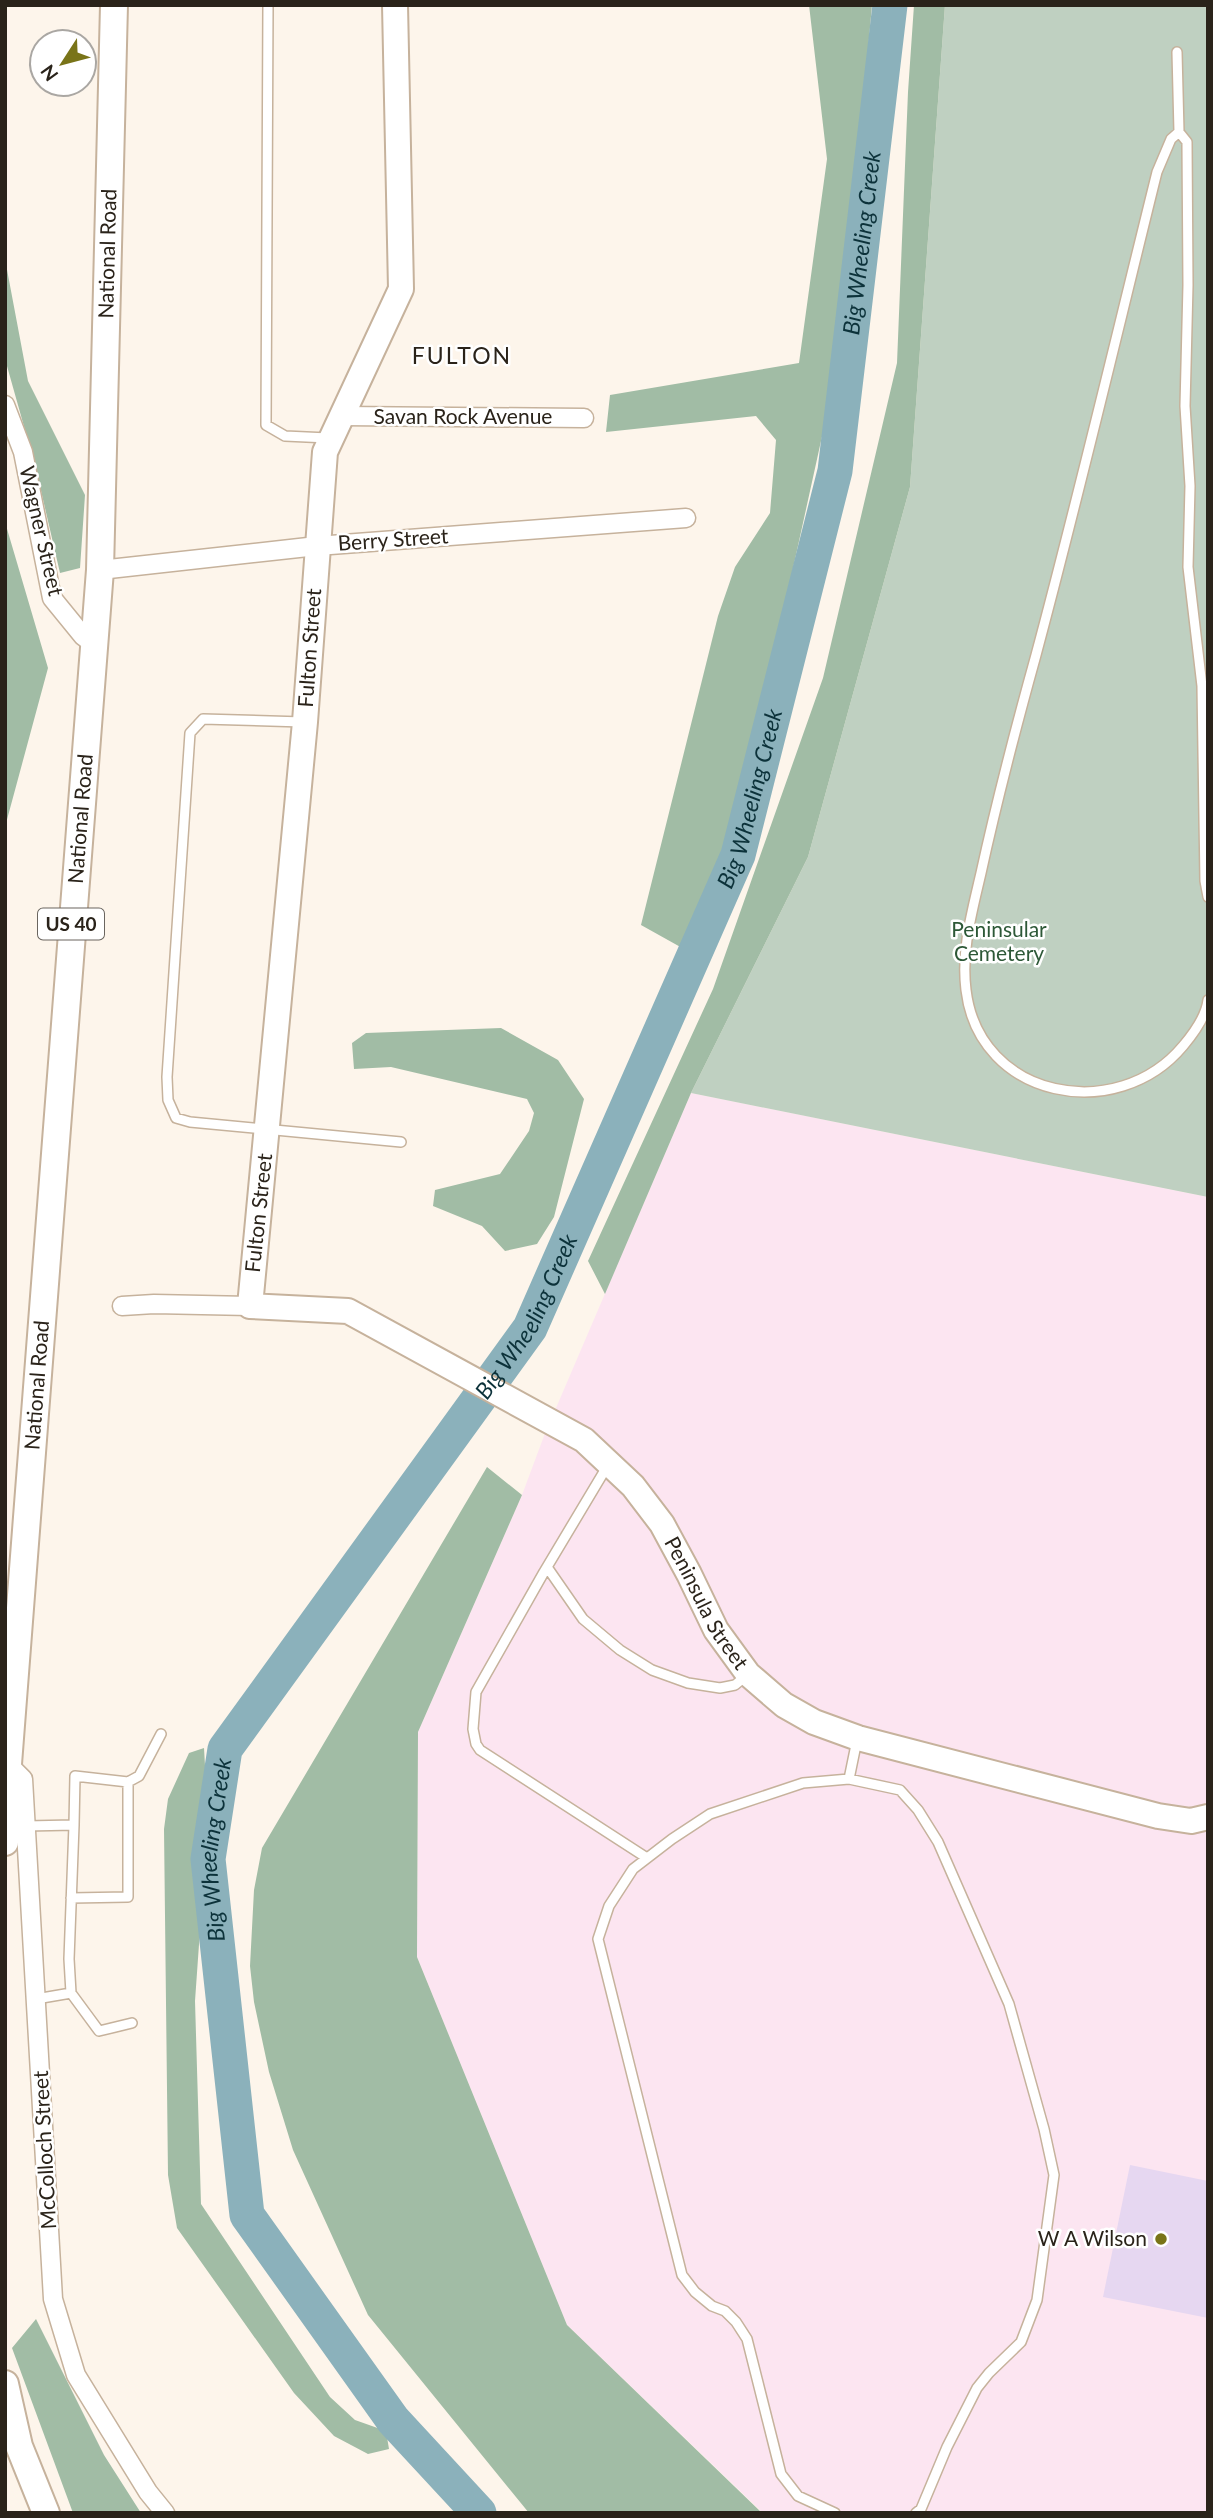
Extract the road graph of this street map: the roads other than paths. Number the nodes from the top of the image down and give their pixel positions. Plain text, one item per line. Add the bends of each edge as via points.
1 (114, 5) edge
2 (268, 5) edge
3 (395, 5) edge
4 (1177, 52) dead end
5 (1179, 132) junction
6 (5, 405) edge
7 (584, 418) dead end
8 (337, 427) junction
9 (686, 518) dead end
10 (317, 546) junction
11 (100, 570) junction
12 (95, 645) junction
13 (305, 722) junction
14 (1208, 897) edge
15 (1208, 1000) edge
16 (268, 1130) junction
17 (401, 1142) dead end
18 (122, 1306) dead end
19 (250, 1306) junction
20 (609, 1464) junction
21 (547, 1567) junction
22 (748, 1674) junction
23 (161, 1734) dead end
24 (858, 1738) junction
25 (849, 1779) junction
26 (128, 1782) junction
27 (1208, 1817) edge
28 (74, 1825) junction
29 (15, 1834) edge
30 (647, 1858) junction
31 (71, 1898) junction
32 (71, 1993) junction
33 (36, 1999) junction
34 (132, 2023) dead end
35 (5, 2384) edge
36 (46, 2513) edge
37 (165, 2513) edge
38 (835, 2513) edge
39 (916, 2513) edge

1 - 11 main road, National Road / US 40
2 - 8 lane via 266,425 285,436
3 - 8 street, Fulton Street via 401,289
4 - 5 lane
5 - 14 lane via 1187,142 1188,566 1202,686
5 - 15 lane via 1171,139 1157,172 995,807 965,944 966,990 974,1025 995,1055 1024,1078 1055,1090 1089,1093 1150,1075 1191,1036
6 - 12 street, Wagner Street via 23,452 52,598
7 - 8 street, Savan Rock Avenue
8 - 10 street, Fulton Street via 326,452
9 - 10 street, Berry Street
10 - 11 street, Berry Street
10 - 13 street, Fulton Street
11 - 12 main road, National Road / US 40
12 - 29 main road, National Road / US 40 via 8,1763
13 - 16 street, Fulton Street
13 - 16 lane via 203,719 190,733 168,1100 176,1118
16 - 17 lane
16 - 19 street, Fulton Street
18 - 19 street
19 - 20 street, Peninsula Street via 348,1311 584,1440
20 - 21 lane
20 - 22 street, Peninsula Street via 662,1524 716,1630
21 - 22 lane via 583,1619 652,1670 720,1688 735,1685
21 - 30 lane via 476,1692 476,1744
22 - 24 street, Peninsula Street via 784,1705
23 - 26 lane via 139,1776
24 - 25 lane
24 - 27 street, Peninsula Street via 1158,1816 1191,1821
25 - 30 lane via 803,1783 710,1814
25 - 39 lane via 901,1790 938,1842 1009,2004 1054,2175 1037,2300 1021,2342 977,2388
26 - 28 lane via 75,1776
26 - 31 lane via 128,1897
28 - 29 lane
28 - 31 lane
29 - 33 street, McColloch Street
30 - 38 lane via 633,1869 609,1906 598,1939 682,2275 695,2292 737,2322 747,2339 781,2474 798,2496
31 - 32 lane
32 - 33 lane
32 - 34 lane via 99,2031
33 - 37 street, McColloch Street via 53,2299 76,2375
35 - 36 main road via 19,2446

